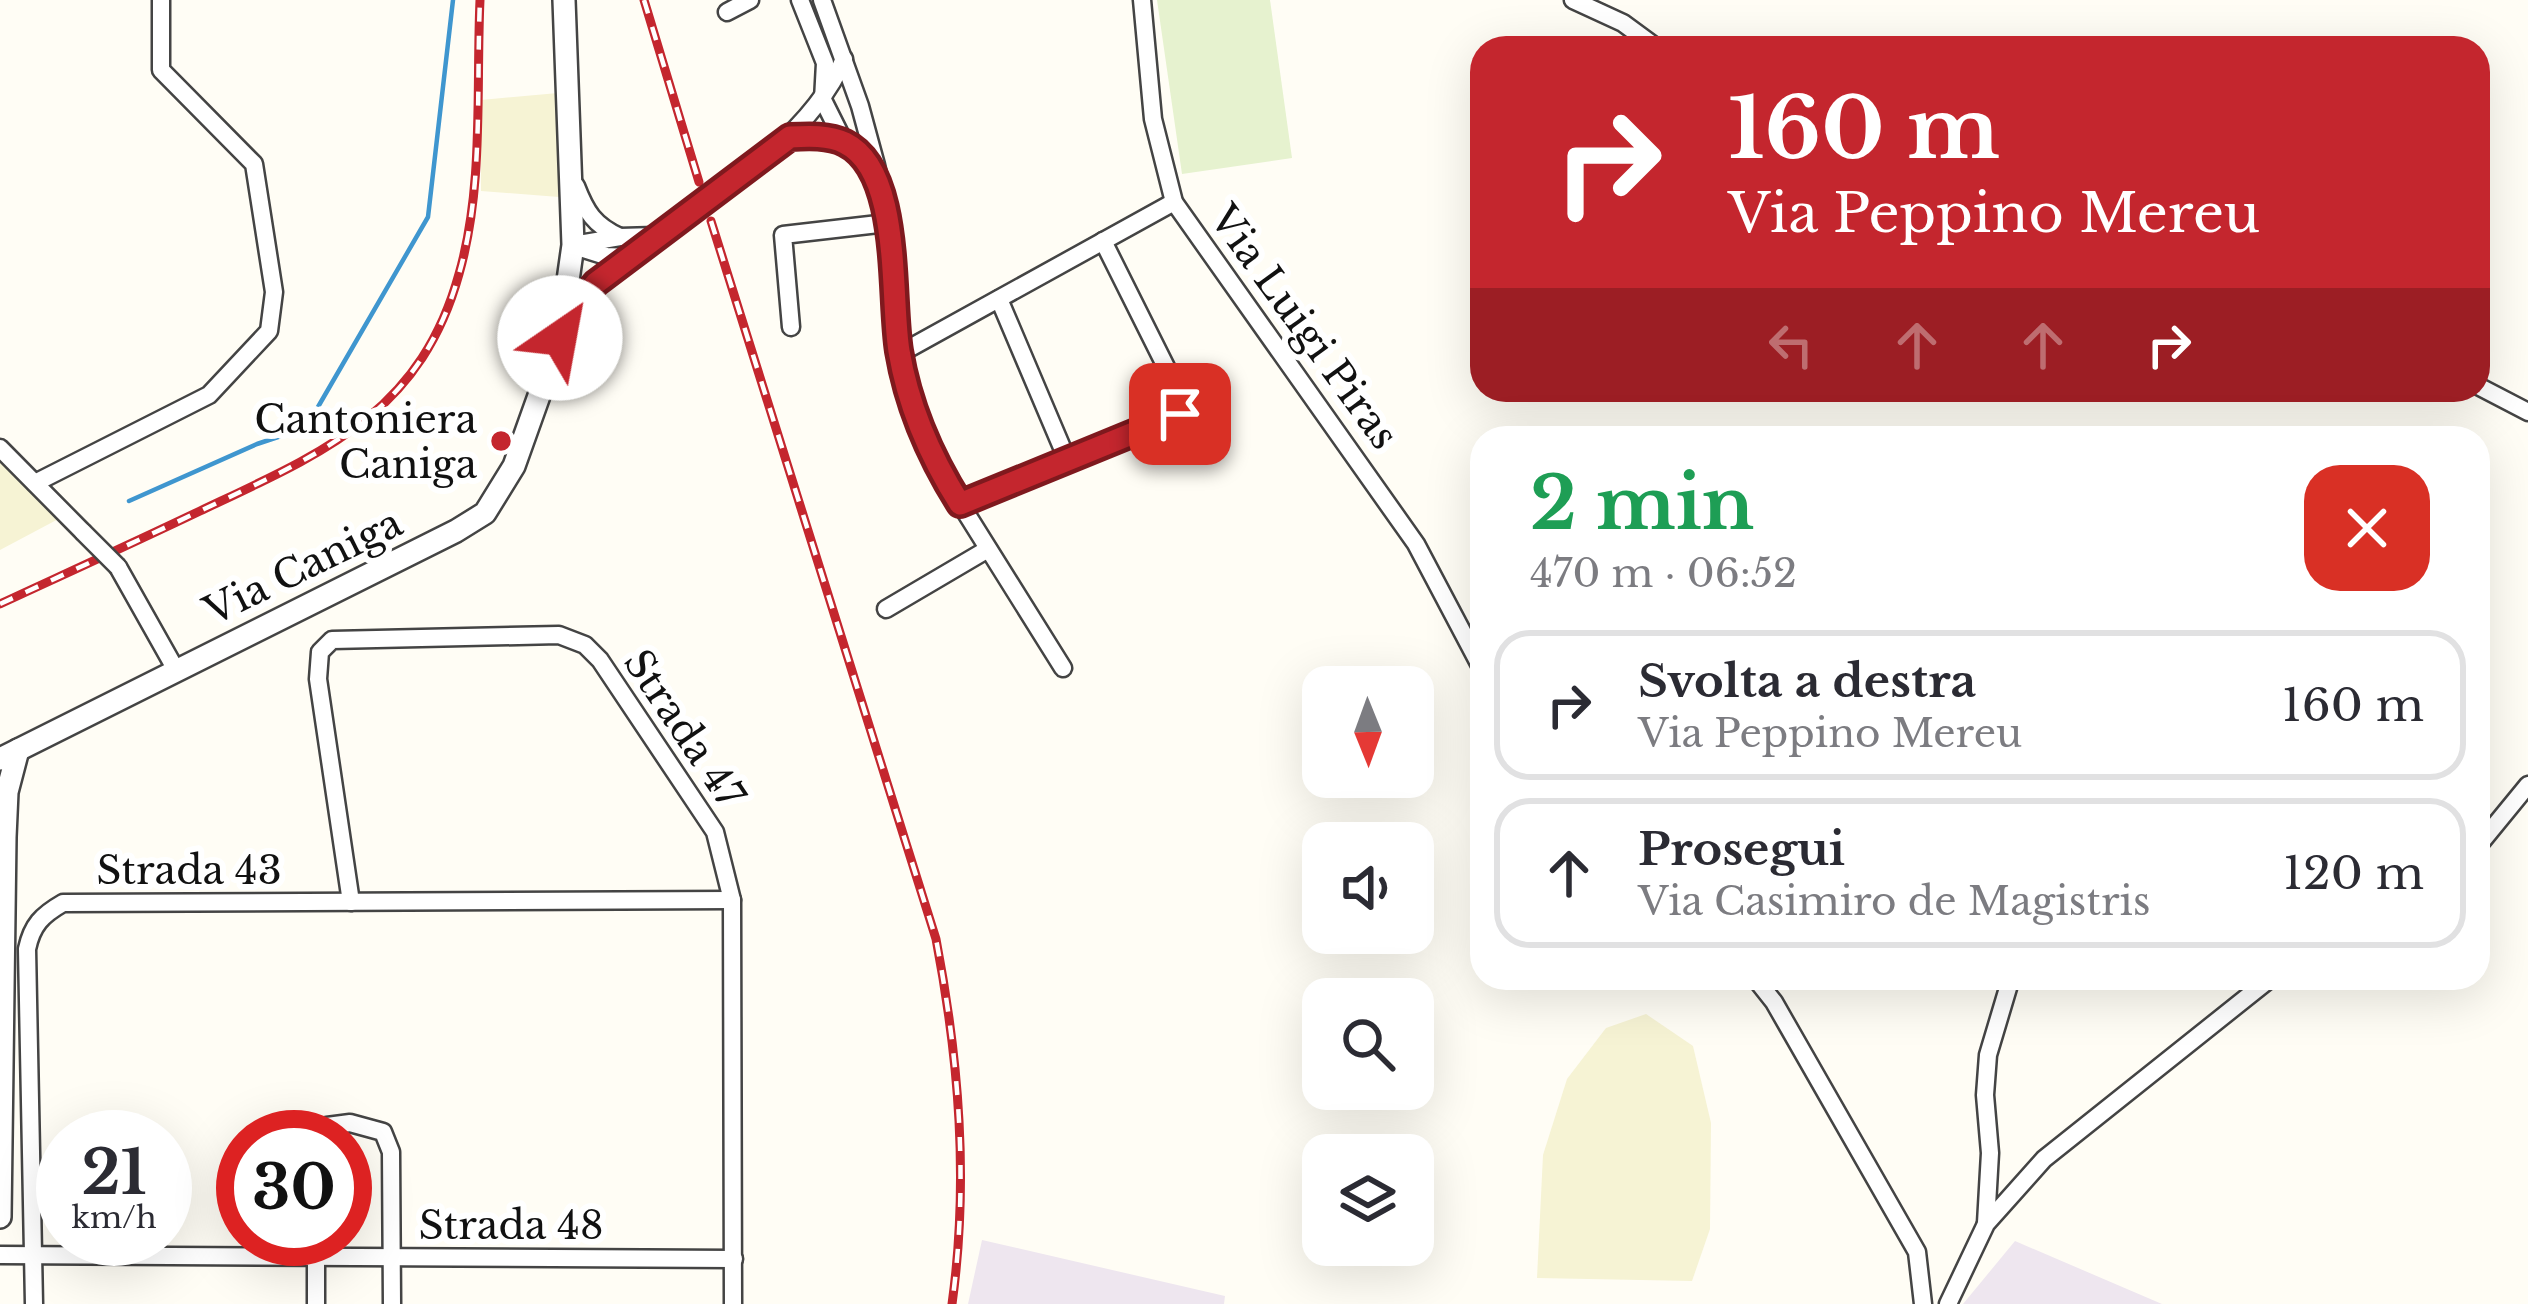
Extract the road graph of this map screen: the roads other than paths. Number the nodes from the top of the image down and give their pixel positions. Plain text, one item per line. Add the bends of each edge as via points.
1 (161, 0) edge
2 (564, 0) edge
3 (750, 0) edge
4 (800, 0) edge
5 (822, 0) edge
6 (1142, 0) edge
7 (1574, 0) edge
8 (727, 12) dead end
9 (1641, 36) edge
10 (844, 59) junction
11 (823, 100) junction
12 (862, 118) junction
13 (790, 137) junction
14 (844, 142) junction
15 (569, 166) junction
16 (880, 180) junction
17 (1174, 202) junction
18 (887, 224) junction
19 (657, 236) junction
20 (620, 237) junction
21 (1103, 241) junction
22 (573, 245) junction
23 (628, 257) junction
24 (999, 299) junction
25 (791, 327) dead end
26 (560, 338) junction
27 (899, 354) junction
28 (2490, 392) edge
29 (2528, 412) edge
30 (0, 448) edge
31 (1066, 458) junction
32 (34, 483) junction
33 (960, 504) junction
34 (988, 549) junction
35 (886, 609) dead end
36 (1470, 646) edge
37 (1063, 668) dead end
38 (176, 670) junction
39 (9, 754) edge
40 (2528, 784) edge
41 (3, 811) edge
42 (2490, 831) edge
43 (732, 900) junction
44 (351, 902) junction
45 (1764, 990) edge
46 (2007, 990) edge
47 (2256, 990) edge
48 (372, 1129) edge
49 (0, 1217) edge
50 (1986, 1224) junction
51 (216, 1249) edge
52 (34, 1254) junction
53 (372, 1254) edge
54 (0, 1256) edge
55 (392, 1257) junction
56 (734, 1259) junction
57 (316, 1266) edge
58 (34, 1304) edge
59 (316, 1304) edge
60 (392, 1304) edge
61 (733, 1304) edge
62 (1923, 1304) edge
63 (1948, 1304) edge

1 - 32 street via 161,70 254,164 274,292 268,332 209,395
2 - 15 street, Via Caniga
3 - 8 street
4 - 11 street via 825,63
5 - 10 street
6 - 17 street, Via Luigi Piras via 1153,119
7 - 9 street
10 - 11 street
10 - 12 street
11 - 12 street
11 - 13 street
11 - 14 street
12 - 16 street
13 - 14 street
13 - 19 street
14 - 16 street
15 - 20 street via 585,212
15 - 22 street, Via Caniga
16 - 18 street
17 - 21 street
17 - 36 street, Via Luigi Piras via 1416,544
18 - 25 street via 783,235
18 - 27 street
19 - 20 street
19 - 23 street
20 - 22 street
21 - 24 street
21 - 31 street via 1187,409
22 - 23 street
22 - 26 street, Via Caniga
23 - 26 street via 580,302
24 - 27 street
24 - 31 street
26 - 38 street, Via Caniga via 514,466 484,513
27 - 33 street via 931,457
28 - 29 street
30 - 32 street
31 - 33 street
32 - 38 street, bridge via 118,567
33 - 34 street
34 - 35 street
34 - 37 street
38 - 39 street, Via Caniga
39 - 41 street
40 - 42 street
41 - 49 street
43 - 44 street, Strada 43
43 - 44 street, Strada 47 via 715,832 600,659 560,635 529,633 332,640 320,652
43 - 56 street, Strada 47
44 - 52 street, Strada 43 via 63,903 43,915 27,949
45 - 62 street via 1917,1252
46 - 50 street via 1988,1055
47 - 50 street via 2044,1160
48 - 55 street via 383,1132 392,1152
50 - 63 street
51 - 52 street, Strada 48
52 - 54 street, Strada 48
52 - 58 street, Strada 43
53 - 55 street, Strada 48
55 - 56 street, Strada 48
55 - 60 street
56 - 61 street, Strada 47
57 - 59 street

